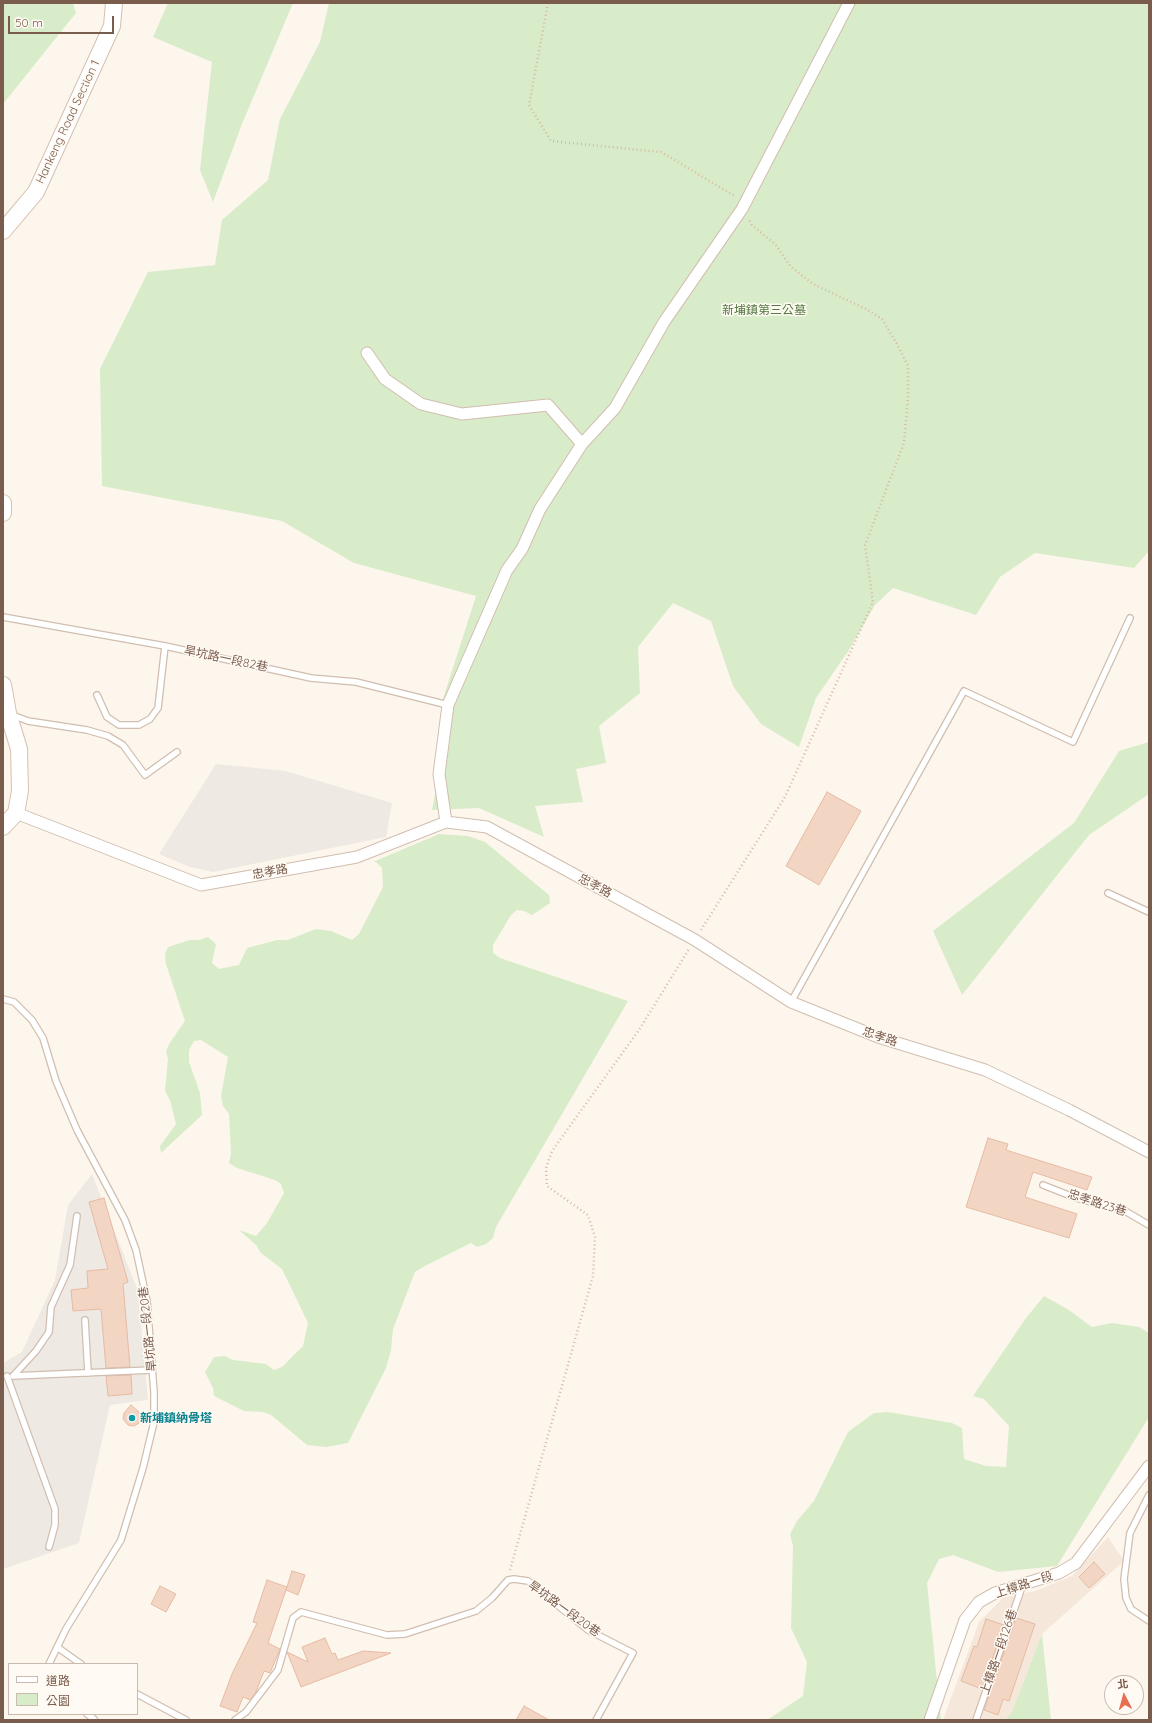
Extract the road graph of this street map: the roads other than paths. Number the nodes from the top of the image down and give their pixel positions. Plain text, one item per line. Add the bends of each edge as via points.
1 (114, 3) edge
2 (850, 3) edge
3 (3, 231) edge
4 (367, 353) dead end
5 (582, 444) junction
6 (3, 503) edge
7 (3, 513) edge
8 (3, 617) edge
9 (1130, 618) dead end
10 (165, 646) junction
11 (3, 685) edge
12 (97, 695) dead end
13 (448, 706) junction
14 (6, 712) edge
15 (177, 752) dead end
16 (16, 812) junction
17 (446, 822) junction
18 (3, 827) edge
19 (1108, 892) dead end
20 (1149, 912) edge
21 (3, 999) edge
22 (791, 1002) junction
23 (1149, 1152) edge
24 (1043, 1185) dead end
25 (77, 1216) dead end
26 (1149, 1225) edge
27 (85, 1320) dead end
28 (152, 1370) junction
29 (88, 1373) junction
30 (5, 1376) edge
31 (13, 1376) junction
32 (1149, 1466) edge
33 (1149, 1495) edge
34 (49, 1547) dead end
35 (1023, 1584) junction
36 (1149, 1621) edge
37 (57, 1647) junction
38 (49, 1663) edge
39 (80, 1663) edge
40 (138, 1695) edge
41 (88, 1715) edge
42 (94, 1719) dead end
43 (186, 1720) edge
44 (235, 1720) edge
45 (596, 1720) edge
46 (930, 1720) edge
47 (976, 1720) edge

1 - 3 street, Hankeng Road Section 1 via 112,26 36,192
2 - 5 street via 742,209 664,322 615,408
4 - 5 street via 385,379 421,404 462,414 548,405
5 - 13 street via 540,509 522,549 507,570
6 - 7 street
8 - 10 lane, 旱坑路一段82巷
9 - 22 lane via 1073,742 964,691
10 - 12 lane via 158,708 150,719 138,725 119,725 107,717
10 - 13 lane, 旱坑路一段82巷 via 310,678 356,682
11 - 14 street
13 - 17 street via 439,774
14 - 15 lane via 28,721 87,730 108,736 123,745 145,775
14 - 16 street via 19,749 20,791
16 - 17 street, 忠孝路 via 201,885 357,857
16 - 18 street
17 - 22 street, 忠孝路 via 487,827 695,940
19 - 20 lane
21 - 28 lane, 旱坑路一段20巷 via 14,1002 32,1020 43,1038 56,1081 77,1130 125,1220 136,1250 147,1301
22 - 23 street, 忠孝路 via 878,1037 985,1070
24 - 26 lane, 忠孝路23巷 via 1076,1198 1125,1211
25 - 31 lane via 70,1265 51,1307 49,1332
27 - 29 lane
28 - 29 lane
28 - 37 lane, 旱坑路一段20巷 via 154,1422 121,1540
29 - 31 lane
30 - 31 lane
30 - 34 lane via 55,1509 55,1524
32 - 35 street, 上樟路一段 via 1076,1563 1059,1573
33 - 36 lane via 1130,1534 1124,1579 1126,1598 1131,1609
35 - 46 street, 上樟路一段 via 995,1593 978,1602 965,1620
35 - 47 lane, 上樟路一段126巷
37 - 38 lane, 旱坑路一段20巷
37 - 39 lane
40 - 43 lane
41 - 42 lane
44 - 45 lane, 旱坑路一段20巷 via 246,1712 278,1670 293,1618 301,1612 387,1635 405,1634 476,1611 508,1580 528,1581 588,1630 633,1653

